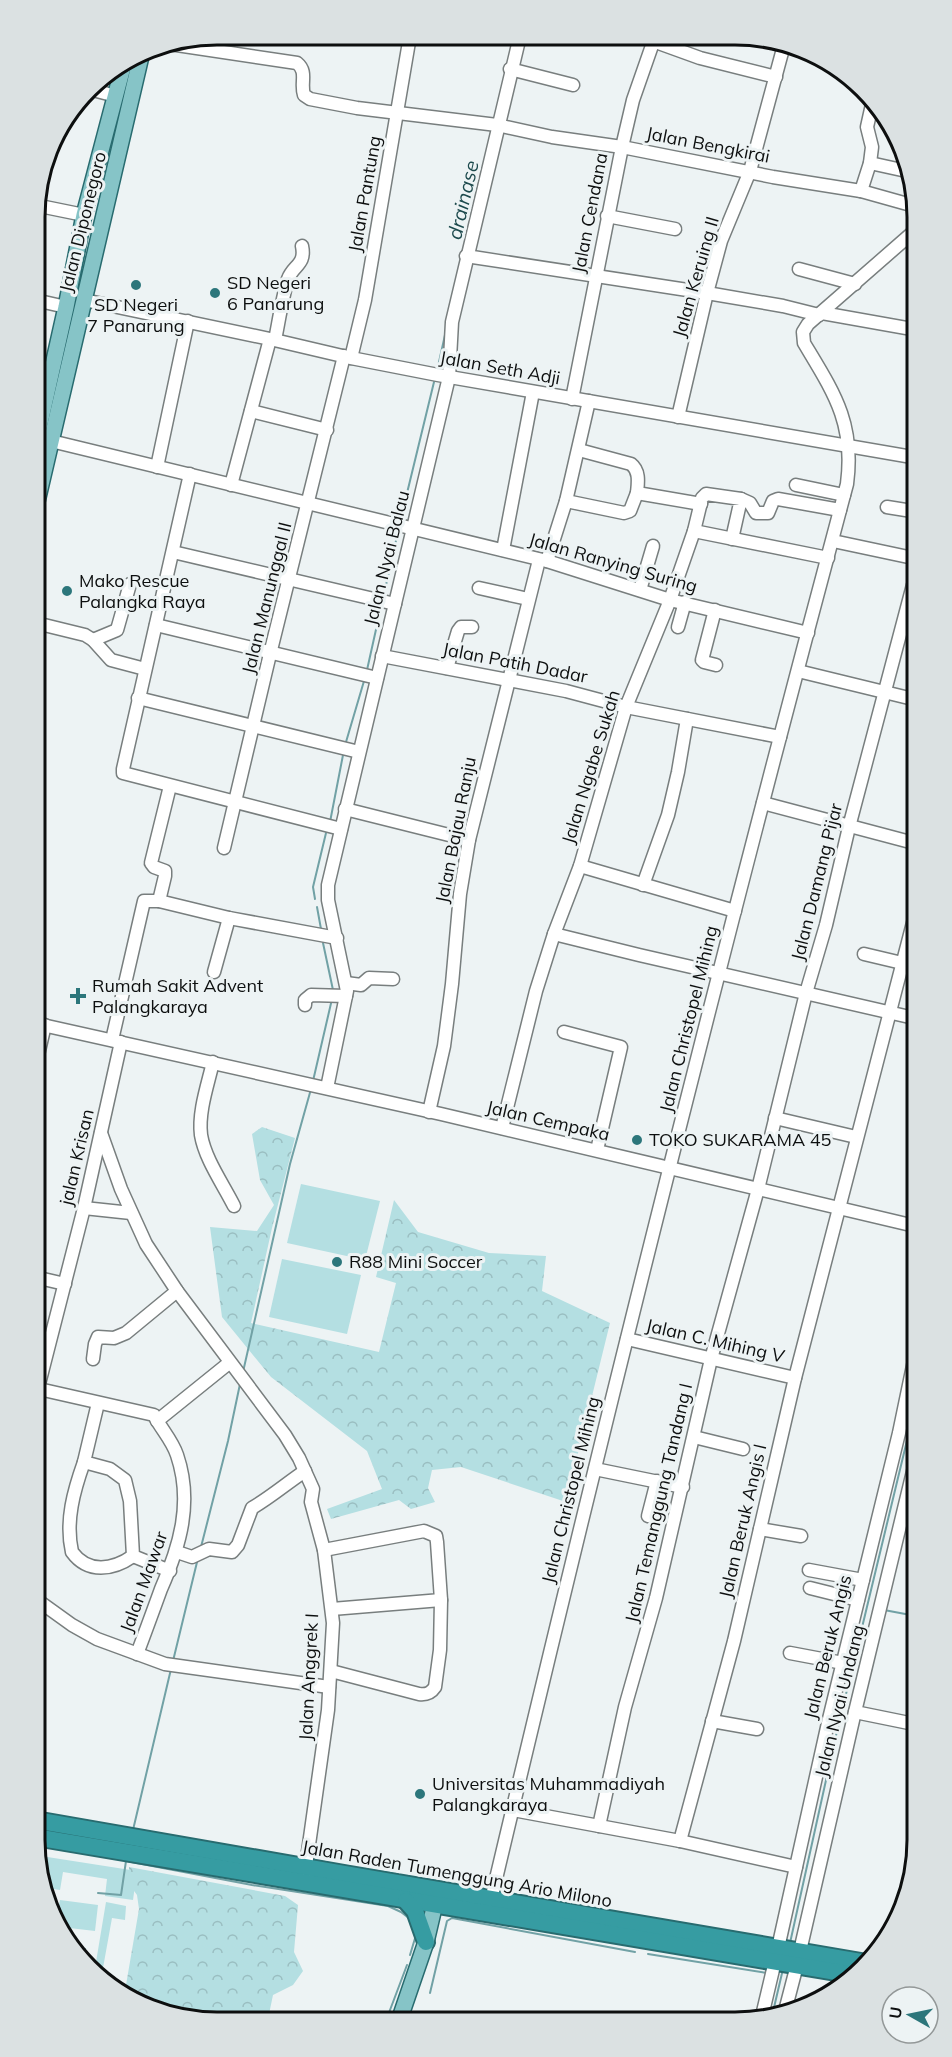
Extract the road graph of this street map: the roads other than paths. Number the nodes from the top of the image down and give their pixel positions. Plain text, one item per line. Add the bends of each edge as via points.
1 (408, 45) edge
2 (517, 45) edge
3 (652, 45) edge
4 (669, 45) edge
5 (191, 47) edge
6 (782, 52) edge
7 (139, 64) edge
8 (510, 69) junction
9 (120, 75) edge
10 (776, 77) junction
11 (573, 85) dead end
12 (99, 92) edge
13 (116, 96) junction
14 (870, 111) edge
15 (397, 114) junction
16 (110, 118) junction
17 (127, 121) junction
18 (497, 125) junction
19 (622, 147) junction
20 (99, 158) junction
21 (117, 162) junction
22 (870, 163) junction
23 (900, 170) edge
24 (750, 171) junction
25 (861, 191) junction
26 (906, 204) edge
27 (45, 207) edge
28 (84, 216) junction
29 (607, 216) junction
30 (675, 229) dead end
31 (907, 238) edge
32 (302, 246) dead end
33 (466, 255) junction
34 (799, 269) dead end
35 (596, 277) junction
36 (855, 284) junction
37 (707, 293) junction
38 (84, 300) junction
39 (45, 302) edge
40 (66, 307) junction
41 (820, 314) junction
42 (188, 321) junction
43 (907, 328) edge
44 (272, 340) junction
45 (348, 357) junction
46 (444, 376) junction
47 (533, 392) junction
48 (572, 399) junction
49 (589, 401) junction
50 (251, 411) junction
51 (678, 417) junction
52 (45, 429) edge
53 (327, 430) junction
54 (45, 434) edge
55 (45, 441) edge
56 (848, 447) junction
57 (579, 450) junction
58 (907, 456) edge
59 (157, 467) junction
60 (189, 474) junction
61 (231, 485) junction
62 (796, 485) dead end
63 (637, 493) junction
64 (844, 495) junction
65 (741, 500) junction
66 (566, 501) junction
67 (309, 503) junction
68 (701, 504) junction
69 (887, 507) dead end
70 (840, 510) junction
71 (907, 510) edge
72 (407, 527) junction
73 (694, 531) junction
74 (732, 539) junction
75 (833, 541) junction
76 (653, 546) dead end
77 (502, 550) junction
78 (173, 552) junction
79 (907, 557) edge
80 (828, 558) junction
81 (543, 560) junction
82 (289, 580) junction
83 (130, 584) dead end
84 (479, 588) dead end
85 (640, 590) junction
86 (528, 599) junction
87 (670, 600) junction
88 (390, 602) junction
89 (685, 602) junction
90 (907, 607) edge
91 (714, 610) junction
92 (45, 625) edge
93 (156, 625) junction
94 (472, 627) dead end
95 (678, 627) dead end
96 (808, 633) junction
97 (93, 640) junction
98 (270, 654) junction
99 (382, 656) junction
100 (716, 665) dead end
101 (447, 668) junction
102 (145, 669) junction
103 (798, 671) junction
104 (372, 677) junction
105 (508, 681) junction
106 (884, 693) junction
107 (138, 698) junction
108 (907, 698) edge
109 (626, 707) junction
110 (687, 719) junction
111 (254, 727) junction
112 (780, 737) junction
113 (353, 751) junction
114 (170, 786) junction
115 (236, 802) junction
116 (764, 803) junction
117 (345, 809) junction
118 (335, 827) junction
119 (849, 827) junction
120 (469, 840) junction
121 (907, 841) edge
122 (224, 849) dead end
123 (580, 866) junction
124 (643, 885) junction
125 (159, 901) junction
126 (735, 911) junction
127 (229, 918) junction
128 (554, 934) junction
129 (331, 937) junction
130 (907, 947) edge
131 (864, 954) dead end
132 (903, 963) junction
133 (214, 972) dead end
134 (719, 972) junction
135 (393, 979) dead end
136 (342, 992) junction
137 (806, 993) junction
138 (305, 1005) dead end
139 (890, 1012) junction
140 (907, 1016) edge
141 (45, 1026) edge
142 (564, 1032) dead end
143 (117, 1041) junction
144 (213, 1062) junction
145 (319, 1087) junction
146 (429, 1112) junction
147 (775, 1118) junction
148 (502, 1128) junction
149 (101, 1133) junction
150 (856, 1137) junction
151 (597, 1150) junction
152 (670, 1167) junction
153 (758, 1189) junction
154 (234, 1206) dead end
155 (84, 1208) junction
156 (840, 1208) junction
157 (131, 1213) junction
158 (907, 1224) edge
159 (45, 1279) edge
160 (65, 1284) junction
161 (177, 1291) junction
162 (627, 1339) junction
163 (93, 1359) dead end
164 (711, 1359) junction
165 (45, 1361) edge
166 (232, 1367) junction
167 (795, 1378) junction
168 (45, 1390) edge
169 (907, 1394) edge
170 (98, 1403) junction
171 (157, 1421) junction
172 (694, 1437) junction
173 (743, 1449) dead end
174 (84, 1462) junction
175 (594, 1469) junction
176 (305, 1471) junction
177 (657, 1481) junction
178 (683, 1487) junction
179 (907, 1497) edge
180 (648, 1516) dead end
181 (760, 1529) junction
182 (801, 1536) dead end
183 (324, 1550) junction
184 (186, 1555) junction
185 (133, 1556) junction
186 (809, 1570) dead end
187 (170, 1571) junction
188 (863, 1581) junction
189 (810, 1588) dead end
190 (441, 1600) junction
191 (858, 1600) junction
192 (45, 1606) edge
193 (332, 1609) junction
194 (790, 1653) dead end
195 (136, 1654) junction
196 (843, 1664) junction
197 (331, 1671) junction
198 (329, 1687) junction
199 (855, 1712) junction
200 (712, 1721) junction
201 (907, 1722) edge
202 (757, 1729) dead end
203 (513, 1810) junction
204 (45, 1822) edge
205 (598, 1826) junction
206 (45, 1839) edge
207 (680, 1840) junction
208 (796, 1867) junction
209 (305, 1876) junction
210 (441, 1899) junction
211 (406, 1900) junction
212 (491, 1900) junction
213 (606, 1926) junction
214 (426, 1942) junction
215 (786, 1958) junction
216 (857, 1962) edge
217 (844, 1973) edge
218 (784, 2005) edge
219 (763, 2010) edge
220 (402, 2012) edge
221 (412, 2012) edge

1 - 15 street, Jalan Pantung
2 - 8 street, Jalan Nyai Balau
3 - 19 street, Jalan Cendana
4 - 10 street via 700,58
5 - 15 street, Jalan Bengkirai via 297,63 304,75 303,91 310,99
6 - 10 street, Jalan Keruing II
7 - 17 main road, Jalan Diponegoro
8 - 11 street
8 - 18 street, Jalan Nyai Balau
9 - 13 main road, Jalan Diponegoro
10 - 24 street, Jalan Keruing II
12 - 13 street
13 - 16 main road, Jalan Diponegoro
14 - 22 street via 867,124 872,144
15 - 18 street, Jalan Bengkirai
15 - 45 street, Jalan Pantung via 365,300
16 - 17 main road
16 - 20 main road, Jalan Diponegoro
17 - 21 main road, Jalan Diponegoro
18 - 19 street, Jalan Bengkirai
18 - 33 street, Jalan Nyai Balau
19 - 24 street, Jalan Bengkirai
19 - 29 street, Jalan Cendana
20 - 21 main road
20 - 28 main road, Jalan Diponegoro
21 - 38 main road, Jalan Diponegoro
22 - 23 street
22 - 25 street
24 - 25 street, Jalan Bengkirai
24 - 37 street, Jalan Keruing II via 721,241
25 - 26 street, Jalan Bengkirai
27 - 28 street
28 - 40 main road, Jalan Diponegoro
29 - 30 street
29 - 35 street, Jalan Cendana
31 - 36 street, Jalan Christopel Mihing
32 - 44 street via 301,262 288,279
33 - 35 street
33 - 46 street, Jalan Nyai Balau
34 - 36 street
35 - 37 street
35 - 48 street, Jalan Cendana
36 - 41 street, Jalan Christopel Mihing
37 - 41 street
37 - 51 street, Jalan Keruing II
38 - 42 street, Jalan Seth Adji
38 - 54 main road, Jalan Diponegoro
39 - 40 street
40 - 52 main road, Jalan Diponegoro
41 - 43 street
41 - 56 street, Jalan Christopel Mihing via 804,329 802,339 842,411
42 - 44 street, Jalan Seth Adji
42 - 59 street
44 - 45 street, Jalan Seth Adji
44 - 50 street
45 - 46 street, Jalan Seth Adji
45 - 53 street, Jalan Manunggal II
46 - 47 street, Jalan Seth Adji
46 - 72 street, Jalan Nyai Balau
47 - 48 street, Jalan Seth Adji
47 - 77 street
48 - 49 street, Jalan Seth Adji
49 - 51 street, Jalan Seth Adji
49 - 57 street, Jalan Bajau Ranju
50 - 53 street
50 - 61 street
51 - 56 street, Jalan Seth Adji
53 - 67 street, Jalan Manunggal II
55 - 59 street, Jalan Ranying Suring
56 - 58 street, Jalan Seth Adji
56 - 64 street, Jalan Christopel Mihing via 849,474
57 - 63 street via 632,464 638,474
57 - 66 street, Jalan Bajau Ranju
59 - 60 street, Jalan Ranying Suring
60 - 61 street, Jalan Ranying Suring
60 - 78 street
61 - 67 street, Jalan Ranying Suring
62 - 64 street
63 - 66 street via 630,512 624,513
63 - 68 street
64 - 70 street, Jalan Christopel Mihing
65 - 68 street via 706,494
65 - 70 street via 750,503 756,513 768,513 778,499
65 - 74 street
66 - 81 street, Jalan Bajau Ranju
67 - 72 street, Jalan Ranying Suring
67 - 82 street, Jalan Manunggal II
68 - 73 street, Jalan Ngabe Sukah
69 - 71 street
70 - 75 street, Jalan Christopel Mihing
72 - 77 street, Jalan Ranying Suring
72 - 88 street, Jalan Nyai Balau
73 - 74 street
73 - 87 street, Jalan Ngabe Sukah
74 - 80 street
75 - 79 street
75 - 80 street, Jalan Christopel Mihing
76 - 85 street
77 - 81 street, Jalan Ranying Suring
78 - 82 street
78 - 93 street
80 - 96 street, Jalan Christopel Mihing
81 - 85 street, Jalan Ranying Suring
81 - 86 street, Jalan Bajau Ranju
82 - 88 street
82 - 98 street, Jalan Manunggal II
83 - 97 street via 117,630
84 - 86 street
85 - 87 street, Jalan Ranying Suring
86 - 105 street, Jalan Bajau Ranju
87 - 89 street, Jalan Ranying Suring
87 - 109 street, Jalan Ngabe Sukah
88 - 99 street, Jalan Nyai Balau
89 - 91 street, Jalan Ranying Suring
89 - 95 street
90 - 106 street, Jalan Damang Pijar
91 - 96 street, Jalan Ranying Suring
91 - 100 street via 702,660
92 - 97 street
93 - 98 street
93 - 102 street
94 - 101 street via 461,627 458,631
96 - 103 street, Jalan Christopel Mihing
97 - 102 street via 111,660
98 - 104 street
98 - 111 street, Jalan Manunggal II
99 - 101 street, Jalan Patih Dadar
99 - 104 street, Jalan Nyai Balau
101 - 105 street, Jalan Patih Dadar
102 - 107 street
103 - 106 street
103 - 112 street, Jalan Christopel Mihing
104 - 113 street, Jalan Nyai Balau
105 - 109 street, Jalan Patih Dadar
105 - 120 street, Jalan Bajau Ranju
106 - 108 street
106 - 119 street, Jalan Damang Pijar
107 - 111 street
107 - 114 street via 123,773
109 - 110 street, Jalan Patih Dadar
109 - 123 street, Jalan Ngabe Sukah
110 - 112 street, Jalan Patih Dadar
110 - 124 street via 668,815
111 - 113 street
111 - 115 street, Jalan Manunggal II
112 - 116 street, Jalan Christopel Mihing
113 - 117 street, Jalan Nyai Balau
114 - 115 street
114 - 125 street via 151,863 165,871
115 - 118 street
115 - 122 street, Jalan Manunggal II
116 - 119 street
116 - 126 street, Jalan Christopel Mihing
117 - 118 street, Jalan Nyai Balau
117 - 120 street
118 - 129 street, Jalan Nyai Balau via 327,892
119 - 121 street
119 - 137 street, Jalan Damang Pijar
120 - 146 street, Jalan Bajau Ranju via 444,1046
123 - 124 street
123 - 128 street, Jalan Ngabe Sukah
124 - 126 street
125 - 127 street
125 - 143 street, jalan Krisan via 144,901
126 - 134 street, Jalan Christopel Mihing
127 - 129 street
127 - 133 street
128 - 134 street
128 - 148 street, Jalan Ngabe Sukah
129 - 136 street, Jalan Nyai Balau
130 - 132 street, Jalan Beruk Angis I
131 - 132 street
132 - 139 street, Jalan Beruk Angis I
134 - 137 street
134 - 152 street, Jalan Christopel Mihing
135 - 136 street via 369,978
136 - 138 street via 310,995
136 - 145 street, Jalan Nyai Balau
137 - 139 street
137 - 147 street, Jalan Damang Pijar
139 - 140 street
139 - 150 street, Jalan Beruk Angis I
141 - 143 street, Jalan Cempaka
142 - 151 street via 621,1047
143 - 144 street, Jalan Cempaka
143 - 149 street, jalan Krisan
144 - 145 street, Jalan Cempaka
144 - 154 street via 201,1134
145 - 146 street, Jalan Cempaka
146 - 148 street, Jalan Cempaka
147 - 150 street
147 - 153 street, Jalan Damang Pijar
148 - 151 street, Jalan Cempaka
149 - 155 street, jalan Krisan
149 - 157 street
150 - 156 street, Jalan Beruk Angis I
151 - 152 street, Jalan Cempaka
152 - 153 street, Jalan Cempaka
152 - 162 street, Jalan Christopel Mihing
153 - 156 street, Jalan Cempaka
153 - 164 street, Jalan Temanggung Tandang I
155 - 157 street
155 - 160 street, jalan Krisan
156 - 158 street, Jalan Cempaka
156 - 167 street, Jalan Beruk Angis I
157 - 161 street
159 - 160 street
160 - 165 street, jalan Krisan
161 - 163 street via 126,1333 114,1338 98,1337
161 - 166 street
162 - 164 street, Jalan C. Mihing V
162 - 175 street, Jalan Christopel Mihing
164 - 167 street, Jalan C. Mihing V
164 - 172 street, Jalan Temanggung Tandang I
166 - 171 street
166 - 176 street, Jalan Anggrek I via 285,1435
167 - 181 street, Jalan Beruk Angis I
168 - 170 street
169 - 188 street, Jalan Beruk Angis
170 - 171 street via 154,1415
170 - 174 street
171 - 184 street, Jalan Mawar via 173,1446 184,1483
172 - 173 street
172 - 178 street, Jalan Temanggung Tandang I
174 - 185 street via 110,1469 125,1480
174 - 185 street via 72,1504 72,1552 82,1562 100,1567 120,1565
175 - 177 street
175 - 203 street, Jalan Christopel Mihing
176 - 183 street, Jalan Anggrek I via 313,1489 311,1502
176 - 184 street via 252,1508 234,1551 209,1549
177 - 178 street
177 - 180 street
178 - 205 street, Jalan Temanggung Tandang I
179 - 199 street, Jalan Nyai Undang
181 - 182 street
181 - 200 street, Jalan Beruk Angis I
183 - 190 street via 424,1531 431,1533 437,1542
183 - 193 street, Jalan Anggrek I
184 - 187 street, Jalan Mawar
185 - 187 street
186 - 188 street
187 - 195 street, Jalan Mawar
188 - 191 street, Jalan Beruk Angis
189 - 191 street
190 - 193 street
190 - 197 street via 435,1687 426,1695
191 - 196 street, Jalan Beruk Angis
192 - 195 street via 97,1639
193 - 197 street, Jalan Anggrek I
194 - 196 street
195 - 198 street via 167,1665
196 - 208 street, Jalan Beruk Angis
197 - 198 street, Jalan Anggrek I
198 - 209 street, Jalan Anggrek I
199 - 201 street
199 - 215 street, Jalan Nyai Undang
200 - 202 street
200 - 207 street, Jalan Beruk Angis I
203 - 205 street
203 - 212 street, Jalan Christopel Mihing
204 - 209 highway, Jalan Raden Tumenggung Ario Milono
205 - 207 street
206 - 209 highway, Jalan Raden Tumenggung Ario Milono
207 - 208 street
208 - 215 street, Jalan Beruk Angis
209 - 210 highway, Jalan Raden Tumenggung Ario Milono
209 - 211 highway, Jalan Raden Tumenggung Ario Milono
210 - 211 highway, Jalan Raden Tumenggung Ario Milono
210 - 212 highway, Jalan Raden Tumenggung Ario Milono
210 - 213 highway, Jalan Raden Tumenggung Ario Milono
210 - 214 main road
210 - 221 main road via 428,1967
211 - 214 highway via 415,1911
212 - 213 highway, Jalan Raden Tumenggung Ario Milono
213 - 215 highway, Jalan Raden Tumenggung Ario Milono
214 - 220 main road
215 - 216 highway, Jalan Raden Tumenggung Ario Milono
215 - 217 highway, Jalan Raden Tumenggung Ario Milono
215 - 218 street
215 - 219 street via 769,1984

